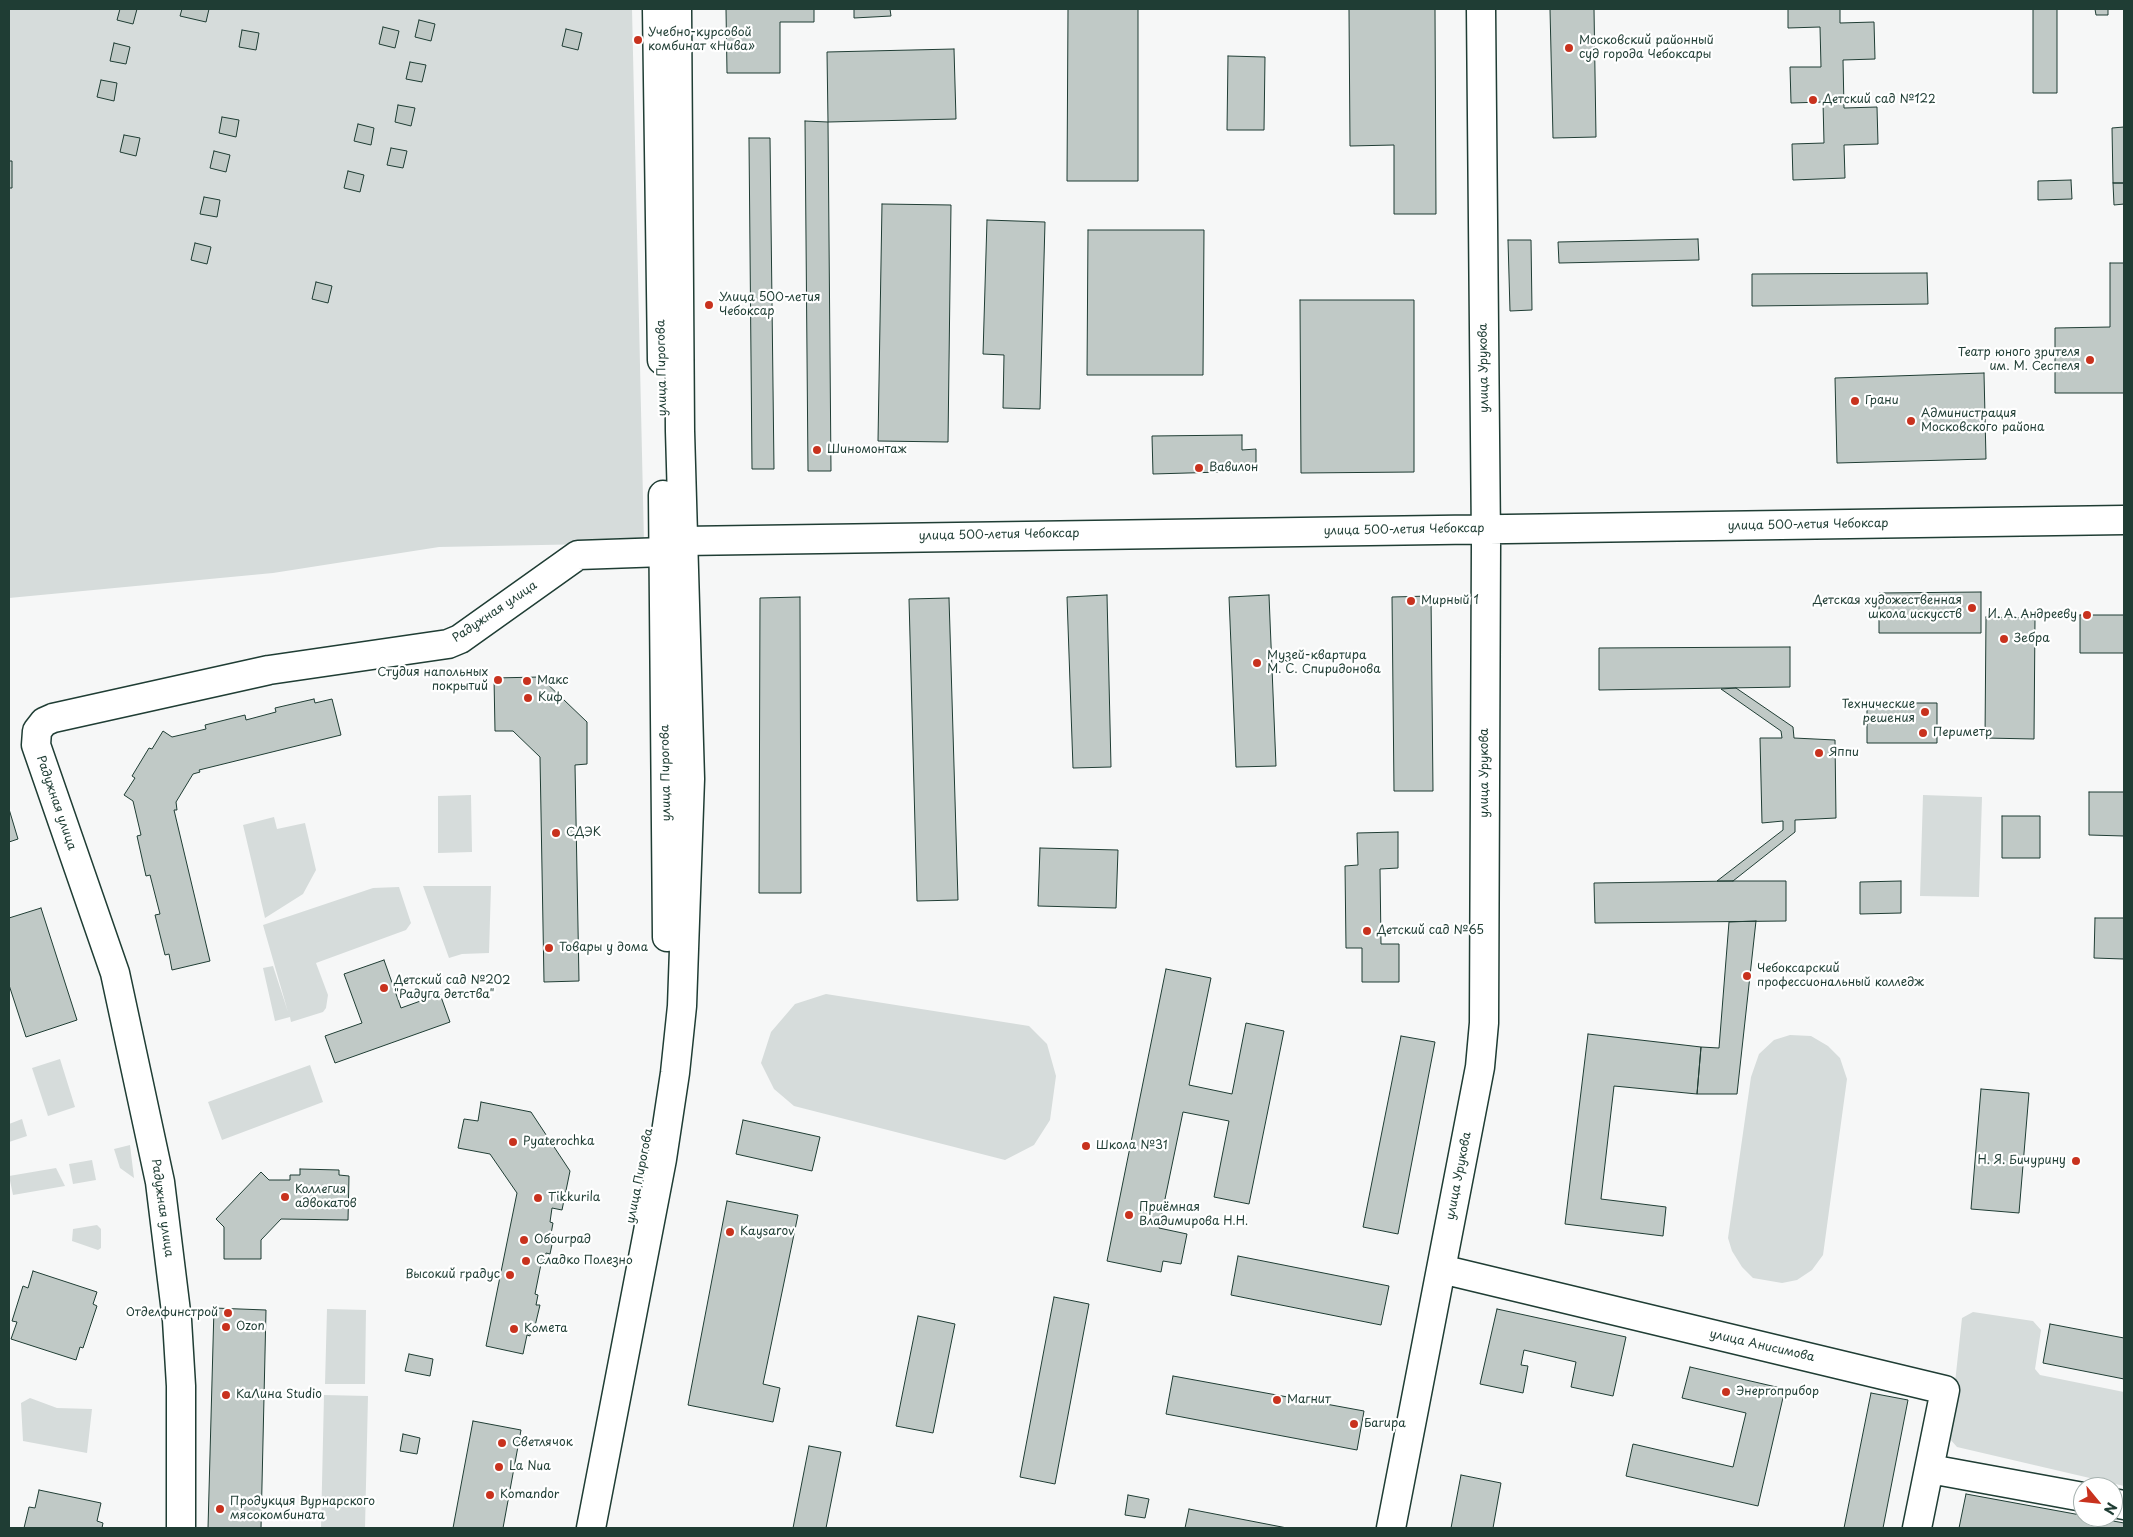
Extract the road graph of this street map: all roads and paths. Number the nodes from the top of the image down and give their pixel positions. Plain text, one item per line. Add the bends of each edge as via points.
1 (656, 9) edge
2 (677, 9) edge
3 (1481, 9) edge
4 (668, 123) junction
5 (2124, 520) edge
6 (2054, 528) junction
7 (2124, 535) edge
8 (1486, 536) junction
9 (677, 550) junction
10 (1441, 1269) junction
11 (596, 1454) junction
12 (1930, 1469) junction
13 (2073, 1495) edge
14 (181, 1528) edge
15 (574, 1528) edge
16 (591, 1528) edge
17 (1391, 1528) edge
18 (1917, 1528) edge

1 - 4 street, улица Пирогова
2 - 4 street, улица Пирогова
3 - 8 street, улица Урукова
4 - 9 street, улица Пирогова
5 - 6 street, улица 500-летия Чебоксар
6 - 7 street, улица 500-летия Чебоксар
6 - 8 street, улица 500-летия Чебоксар
8 - 9 street, улица 500-летия Чебоксар
8 - 10 street, улица Урукова via 1484,1023 1480,1067
9 - 11 street, улица Пирогова via 690,778 688,891 660,1119
9 - 14 street, Радужная улица via 578,555 460,639 448,644 269,670 53,718 44,722 38,731 36,745 114,973 160,1182 178,1320 182,1386
10 - 12 street, улица Анисимова via 1946,1390
10 - 17 street, улица Урукова
11 - 15 street, улица Пирогова
11 - 16 street, улица Пирогова
12 - 13 street
12 - 18 street, улица Анисимова

